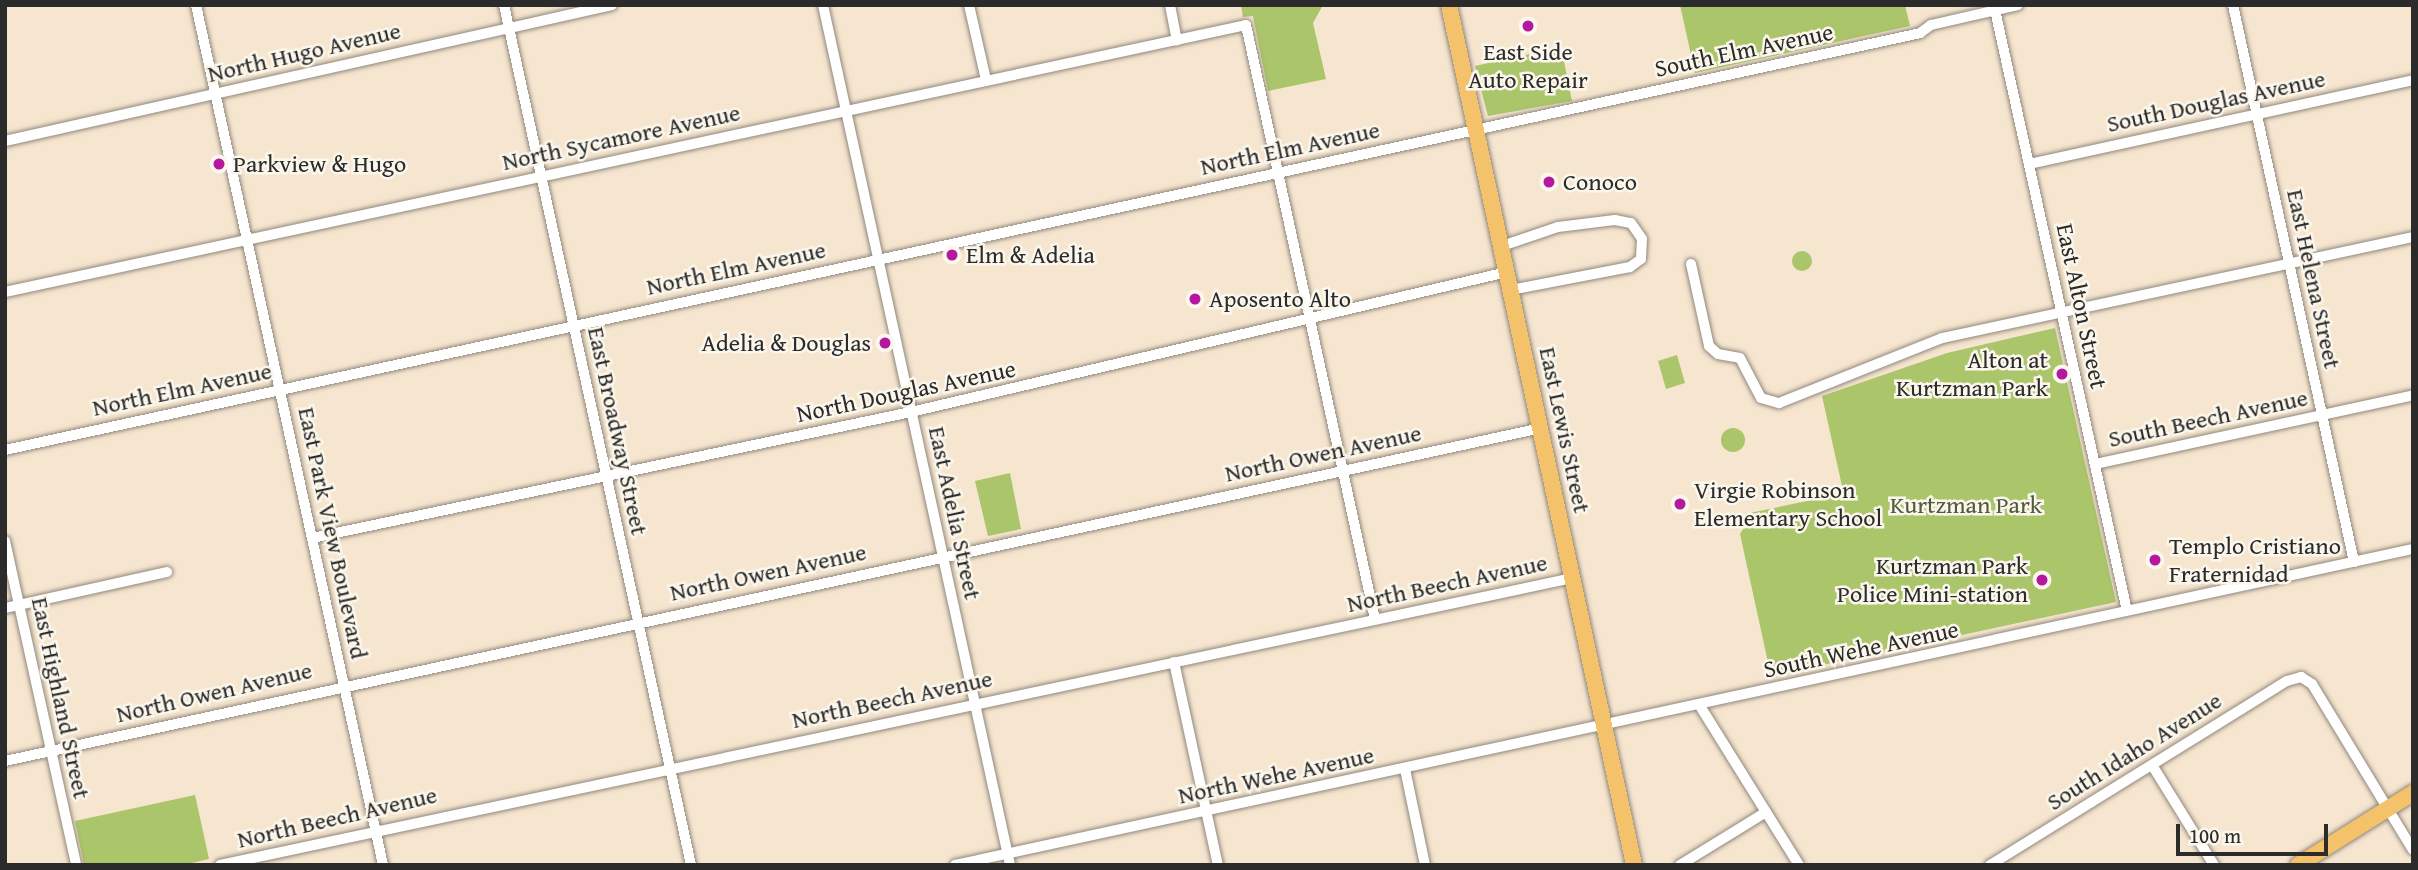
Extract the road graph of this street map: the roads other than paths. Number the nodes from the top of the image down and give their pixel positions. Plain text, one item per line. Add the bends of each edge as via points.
1 (196, 5) edge
2 (504, 5) edge
3 (612, 5) edge
4 (823, 5) edge
5 (969, 5) edge
6 (1170, 5) edge
7 (1449, 5) edge
8 (2018, 5) edge
9 (2233, 5) edge
10 (1995, 10) junction
11 (509, 28) junction
12 (1177, 40) junction
13 (986, 80) junction
14 (2413, 80) edge
15 (216, 94) junction
16 (846, 110) junction
17 (2257, 114) junction
18 (1476, 129) junction
19 (5, 141) edge
20 (2029, 164) junction
21 (1278, 172) junction
22 (541, 176) junction
23 (2413, 237) edge
24 (247, 239) junction
25 (1502, 246) junction
26 (878, 258) junction
27 (1690, 264) dead end
28 (2289, 264) junction
29 (1507, 272) junction
30 (1511, 290) junction
31 (5, 292) edge
32 (2062, 314) junction
33 (1310, 319) junction
34 (573, 325) junction
35 (280, 389) junction
36 (2413, 395) edge
37 (911, 412) junction
38 (2322, 415) junction
39 (1541, 428) junction
40 (5, 450) edge
41 (2095, 464) junction
42 (1342, 470) junction
43 (607, 477) junction
44 (312, 538) junction
45 (5, 541) edge
46 (2413, 549) edge
47 (943, 556) junction
48 (2354, 562) junction
49 (167, 572) dead end
50 (1573, 578) junction
51 (19, 605) junction
52 (5, 608) edge
53 (2127, 611) junction
54 (1375, 620) junction
55 (638, 621) junction
56 (1174, 662) junction
57 (344, 684) junction
58 (975, 704) junction
59 (1700, 706) junction
60 (1605, 727) junction
61 (51, 751) junction
62 (5, 761) edge
63 (2152, 765) junction
64 (670, 767) junction
65 (1405, 769) junction
66 (2413, 793) edge
67 (2388, 809) junction
68 (1207, 811) junction
69 (1766, 812) junction
70 (376, 829) junction
71 (2413, 850) edge
72 (1007, 854) junction
73 (2005, 861) edge
74 (76, 865) edge
75 (220, 865) edge
76 (383, 865) edge
77 (691, 865) edge
78 (956, 865) edge
79 (1010, 865) edge
80 (1218, 865) edge
81 (1425, 865) edge
82 (1634, 865) edge
83 (1680, 865) edge
84 (1799, 865) edge
85 (1990, 865) edge
86 (2214, 865) edge
87 (2298, 865) edge

1 - 15 street, East Park View Boulevard
2 - 11 street, East Broadway Street
3 - 11 street, North Hugo Avenue
4 - 16 street, East Adelia Street
5 - 13 street
6 - 12 street
7 - 18 main road, East Lewis Street
8 - 10 street, South Elm Avenue
9 - 17 street, East Helena Street
10 - 18 street, South Elm Avenue via 1931,25 1920,33
10 - 20 street, East Alton Street
11 - 15 street, North Hugo Avenue
11 - 22 street, East Broadway Street
12 - 13 street, North Sycamore Avenue
12 - 21 street, North Sycamore Avenue via 1245,25
13 - 16 street, North Sycamore Avenue
14 - 17 street, South Douglas Avenue
15 - 19 street, North Hugo Avenue
15 - 24 street, East Park View Boulevard
16 - 22 street, North Sycamore Avenue
16 - 26 street, East Adelia Street
17 - 20 street, South Douglas Avenue
17 - 28 street, East Helena Street
18 - 21 street, North Elm Avenue
18 - 25 main road, East Lewis Street
20 - 32 street, East Alton Street
21 - 26 street, North Elm Avenue
21 - 33 street
22 - 24 street, North Sycamore Avenue
22 - 34 street, East Broadway Street
23 - 28 street
24 - 31 street, North Sycamore Avenue
24 - 35 street, East Park View Boulevard
25 - 29 main road, East Lewis Street
25 - 30 street via 1558,227 1615,220 1631,223 1642,239 1641,259 1630,267
26 - 34 street, North Elm Avenue
26 - 37 street, East Adelia Street
27 - 32 street via 1709,346 1718,354 1740,358 1754,388 1768,402 1787,401 1942,338
28 - 32 street
28 - 38 street, East Helena Street
29 - 30 main road, East Lewis Street
29 - 33 street, North Douglas Avenue
30 - 39 main road, East Lewis Street
32 - 41 street, East Alton Street
33 - 37 street, North Douglas Avenue
33 - 42 street
34 - 35 street, North Elm Avenue
34 - 43 street, East Broadway Street
35 - 40 street, North Elm Avenue
35 - 44 street, East Park View Boulevard
36 - 38 street, South Beech Avenue
37 - 43 street, North Douglas Avenue
37 - 47 street, East Adelia Street
38 - 41 street, South Beech Avenue
38 - 48 street, East Helena Street
39 - 42 street, North Owen Avenue
39 - 50 main road, East Lewis Street
41 - 53 street, East Alton Street
42 - 47 street, North Owen Avenue
42 - 54 street
43 - 44 street, North Douglas Avenue
43 - 55 street, East Broadway Street
44 - 57 street, East Park View Boulevard
45 - 51 street, East Highland Street
46 - 48 street, South Wehe Avenue
47 - 55 street, North Owen Avenue
47 - 58 street, East Adelia Street
48 - 53 street, South Wehe Avenue
49 - 51 street
50 - 54 street, North Beech Avenue
50 - 60 main road, East Lewis Street
51 - 52 street
51 - 61 street, East Highland Street
53 - 59 street, South Wehe Avenue
54 - 56 street, North Beech Avenue
55 - 57 street, North Owen Avenue
55 - 64 street, East Broadway Street
56 - 58 street, North Beech Avenue
56 - 68 street
57 - 61 street, North Owen Avenue
57 - 70 street, East Park View Boulevard
58 - 64 street, North Beech Avenue
58 - 72 street, East Adelia Street
59 - 60 street, South Wehe Avenue
59 - 69 street
60 - 65 street, North Wehe Avenue
60 - 82 main road, East Lewis Street
61 - 62 street, North Owen Avenue
61 - 74 street, East Highland Street
63 - 67 street, South Idaho Avenue via 2287,681 2301,677 2312,684
63 - 73 street, South Idaho Avenue
63 - 86 street
64 - 70 street, North Beech Avenue
64 - 77 street, East Broadway Street
65 - 68 street, North Wehe Avenue
65 - 81 street
66 - 67 main road
67 - 71 street
67 - 87 main road
68 - 72 street, North Wehe Avenue
68 - 80 street
69 - 83 street
69 - 84 street
70 - 75 street, North Beech Avenue
70 - 76 street, East Park View Boulevard
72 - 78 street, North Wehe Avenue
72 - 79 street, East Adelia Street
73 - 85 street, South Idaho Avenue

